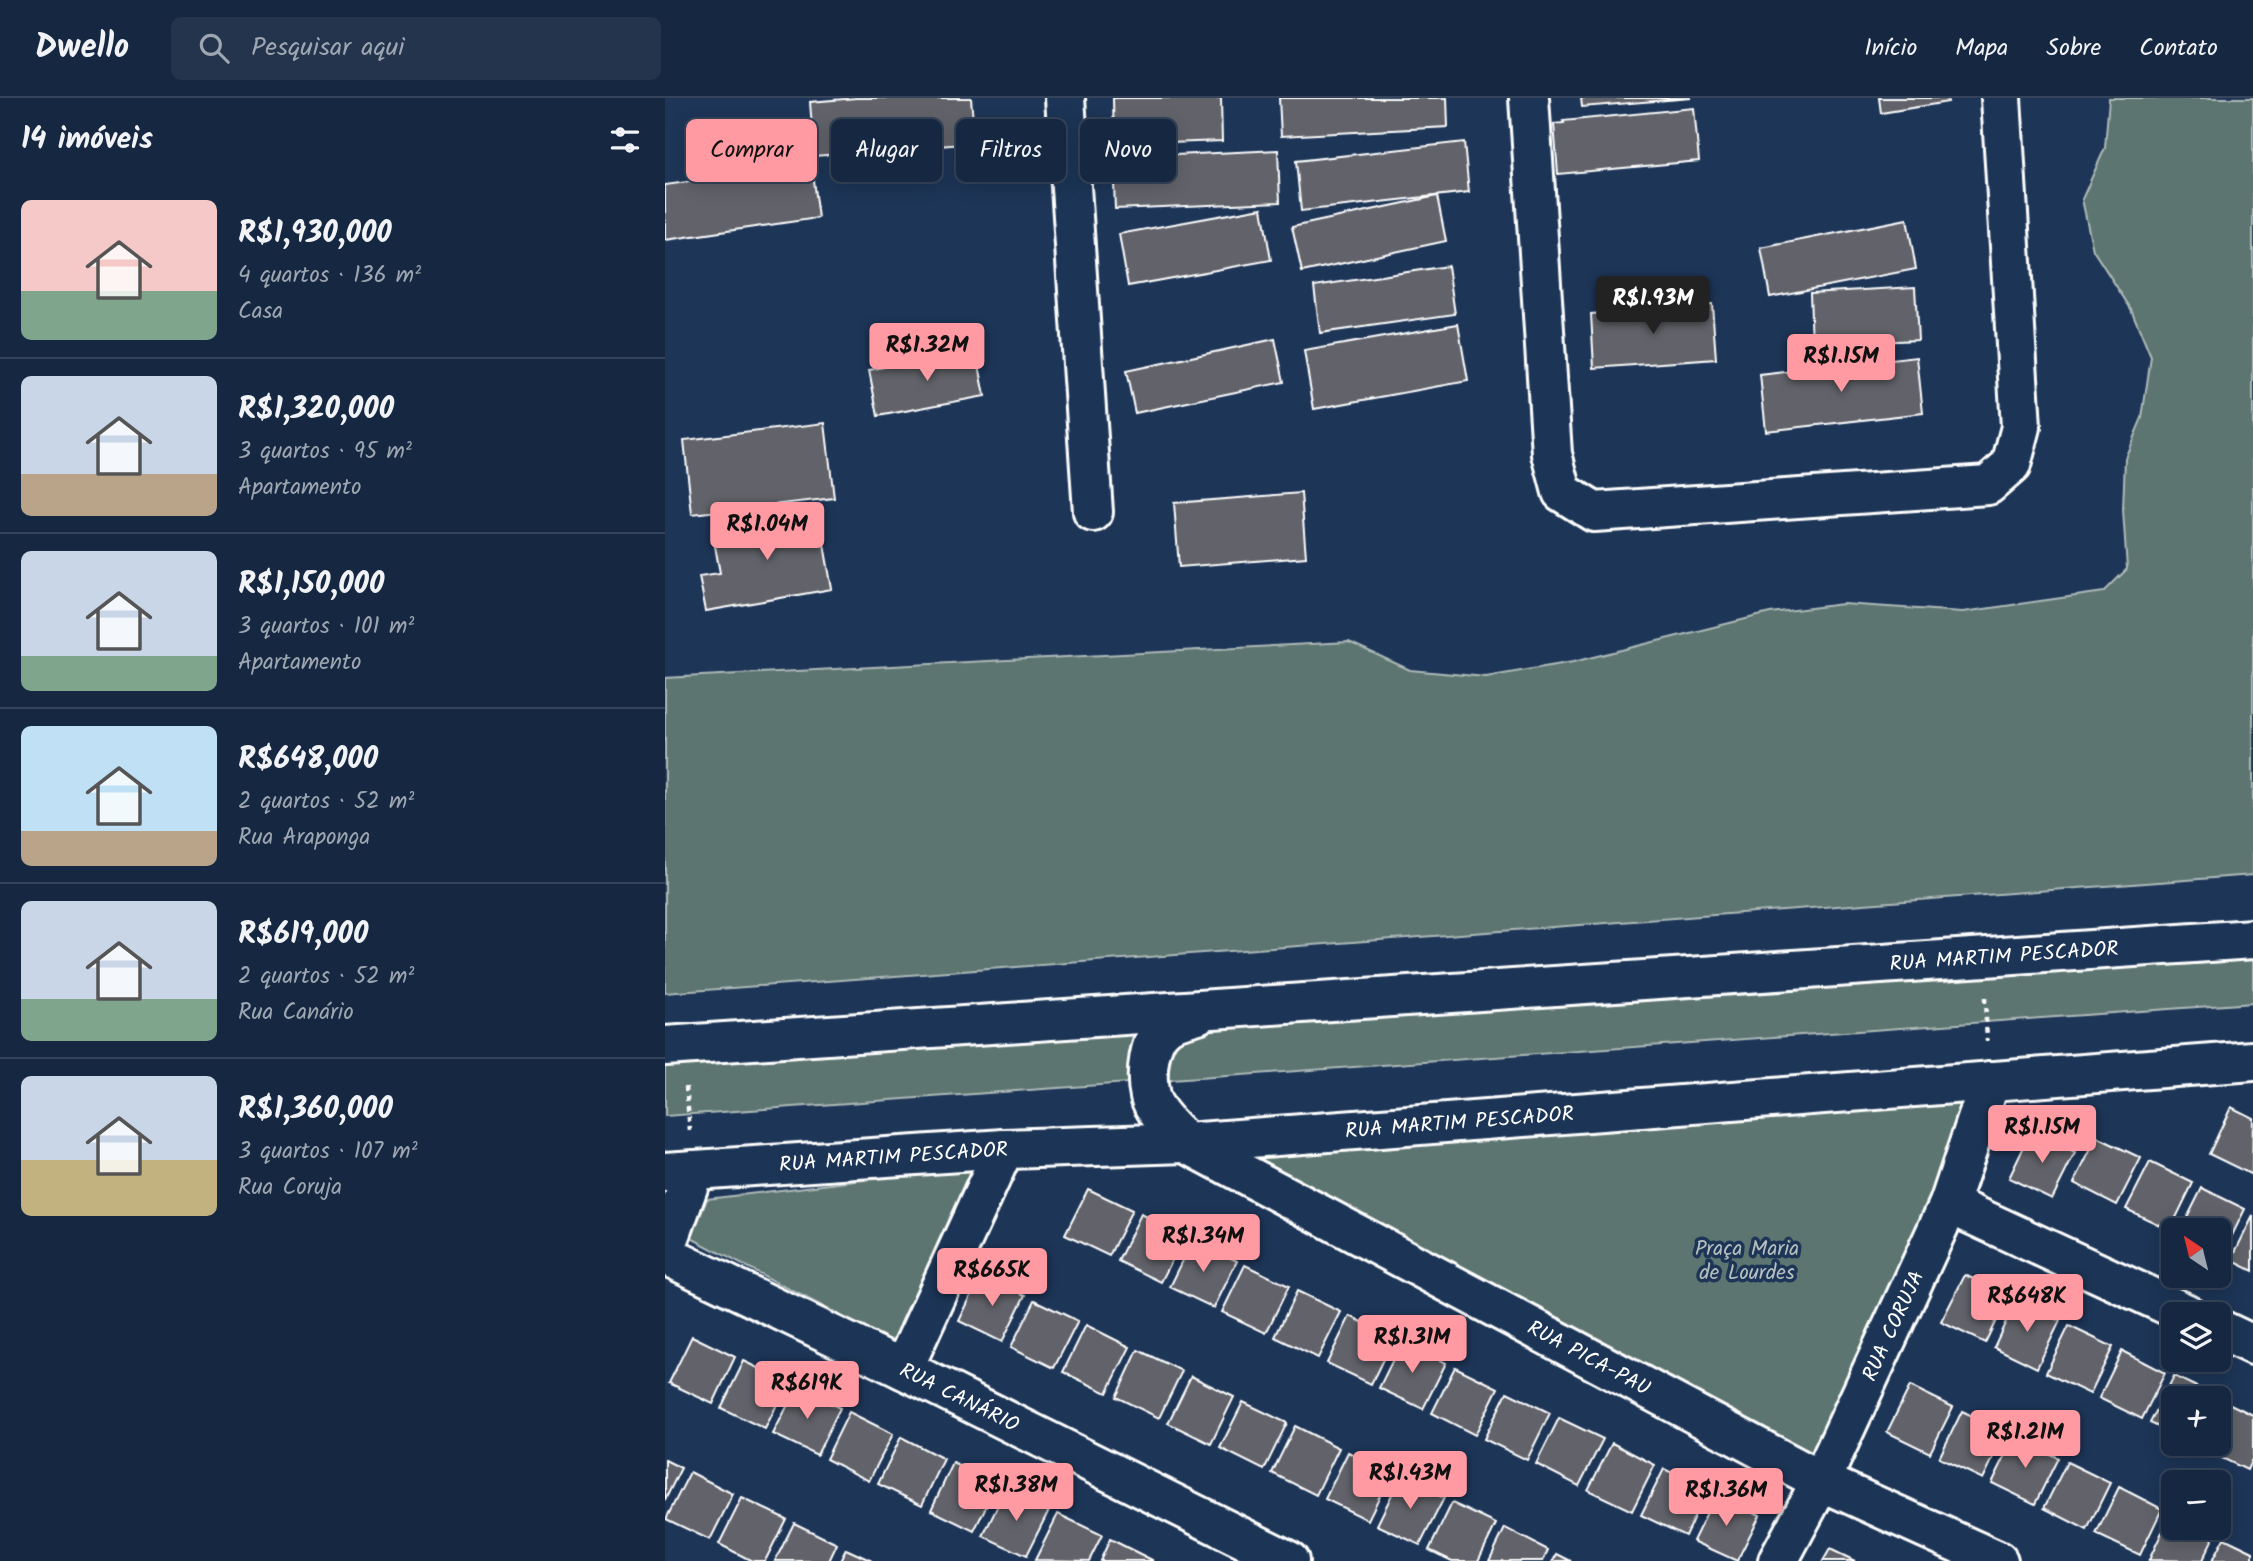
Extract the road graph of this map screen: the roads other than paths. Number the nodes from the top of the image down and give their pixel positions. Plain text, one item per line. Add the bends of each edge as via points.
1 (1065, 98) edge
2 (1529, 98) edge
3 (2001, 98) edge
4 (1093, 512) dead end
5 (2253, 939) edge
6 (1210, 1009) junction
7 (673, 1045) edge
8 (2253, 1061) edge
9 (1990, 1081) junction
10 (1186, 1143) junction
11 (1004, 1149) junction
12 (679, 1171) edge
13 (1949, 1205) junction
14 (665, 1253) edge
15 (2161, 1302) edge
16 (2231, 1335) edge
17 (2253, 1345) edge
18 (902, 1369) junction
19 (1821, 1481) junction
20 (1289, 1561) edge
21 (1778, 1561) edge
22 (1999, 1561) edge

1 - 4 street
2 - 3 street via 1552,454 1562,492 1594,512 1988,485 2011,465 2021,426
5 - 6 street, RUA MARTIM PESCADOR
6 - 7 street, RUA MARTIM PESCADOR
6 - 10 street via 1167,1024 1154,1041 1150,1059 1150,1097
8 - 9 street, RUA MARTIM PESCADOR
9 - 10 street, RUA MARTIM PESCADOR
9 - 13 street, RUA CORUJA
10 - 11 street, RUA MARTIM PESCADOR
10 - 19 street, RUA PICA-PAU
11 - 12 street, RUA MARTIM PESCADOR
11 - 18 street
12 - 14 street, RUA CANÁRIO
13 - 15 street
13 - 19 street, RUA CORUJA
14 - 18 street, RUA CANÁRIO
16 - 17 street
18 - 20 street, RUA CANÁRIO
19 - 21 street, RUA CORUJA
19 - 22 street, RUA PICA-PAU

